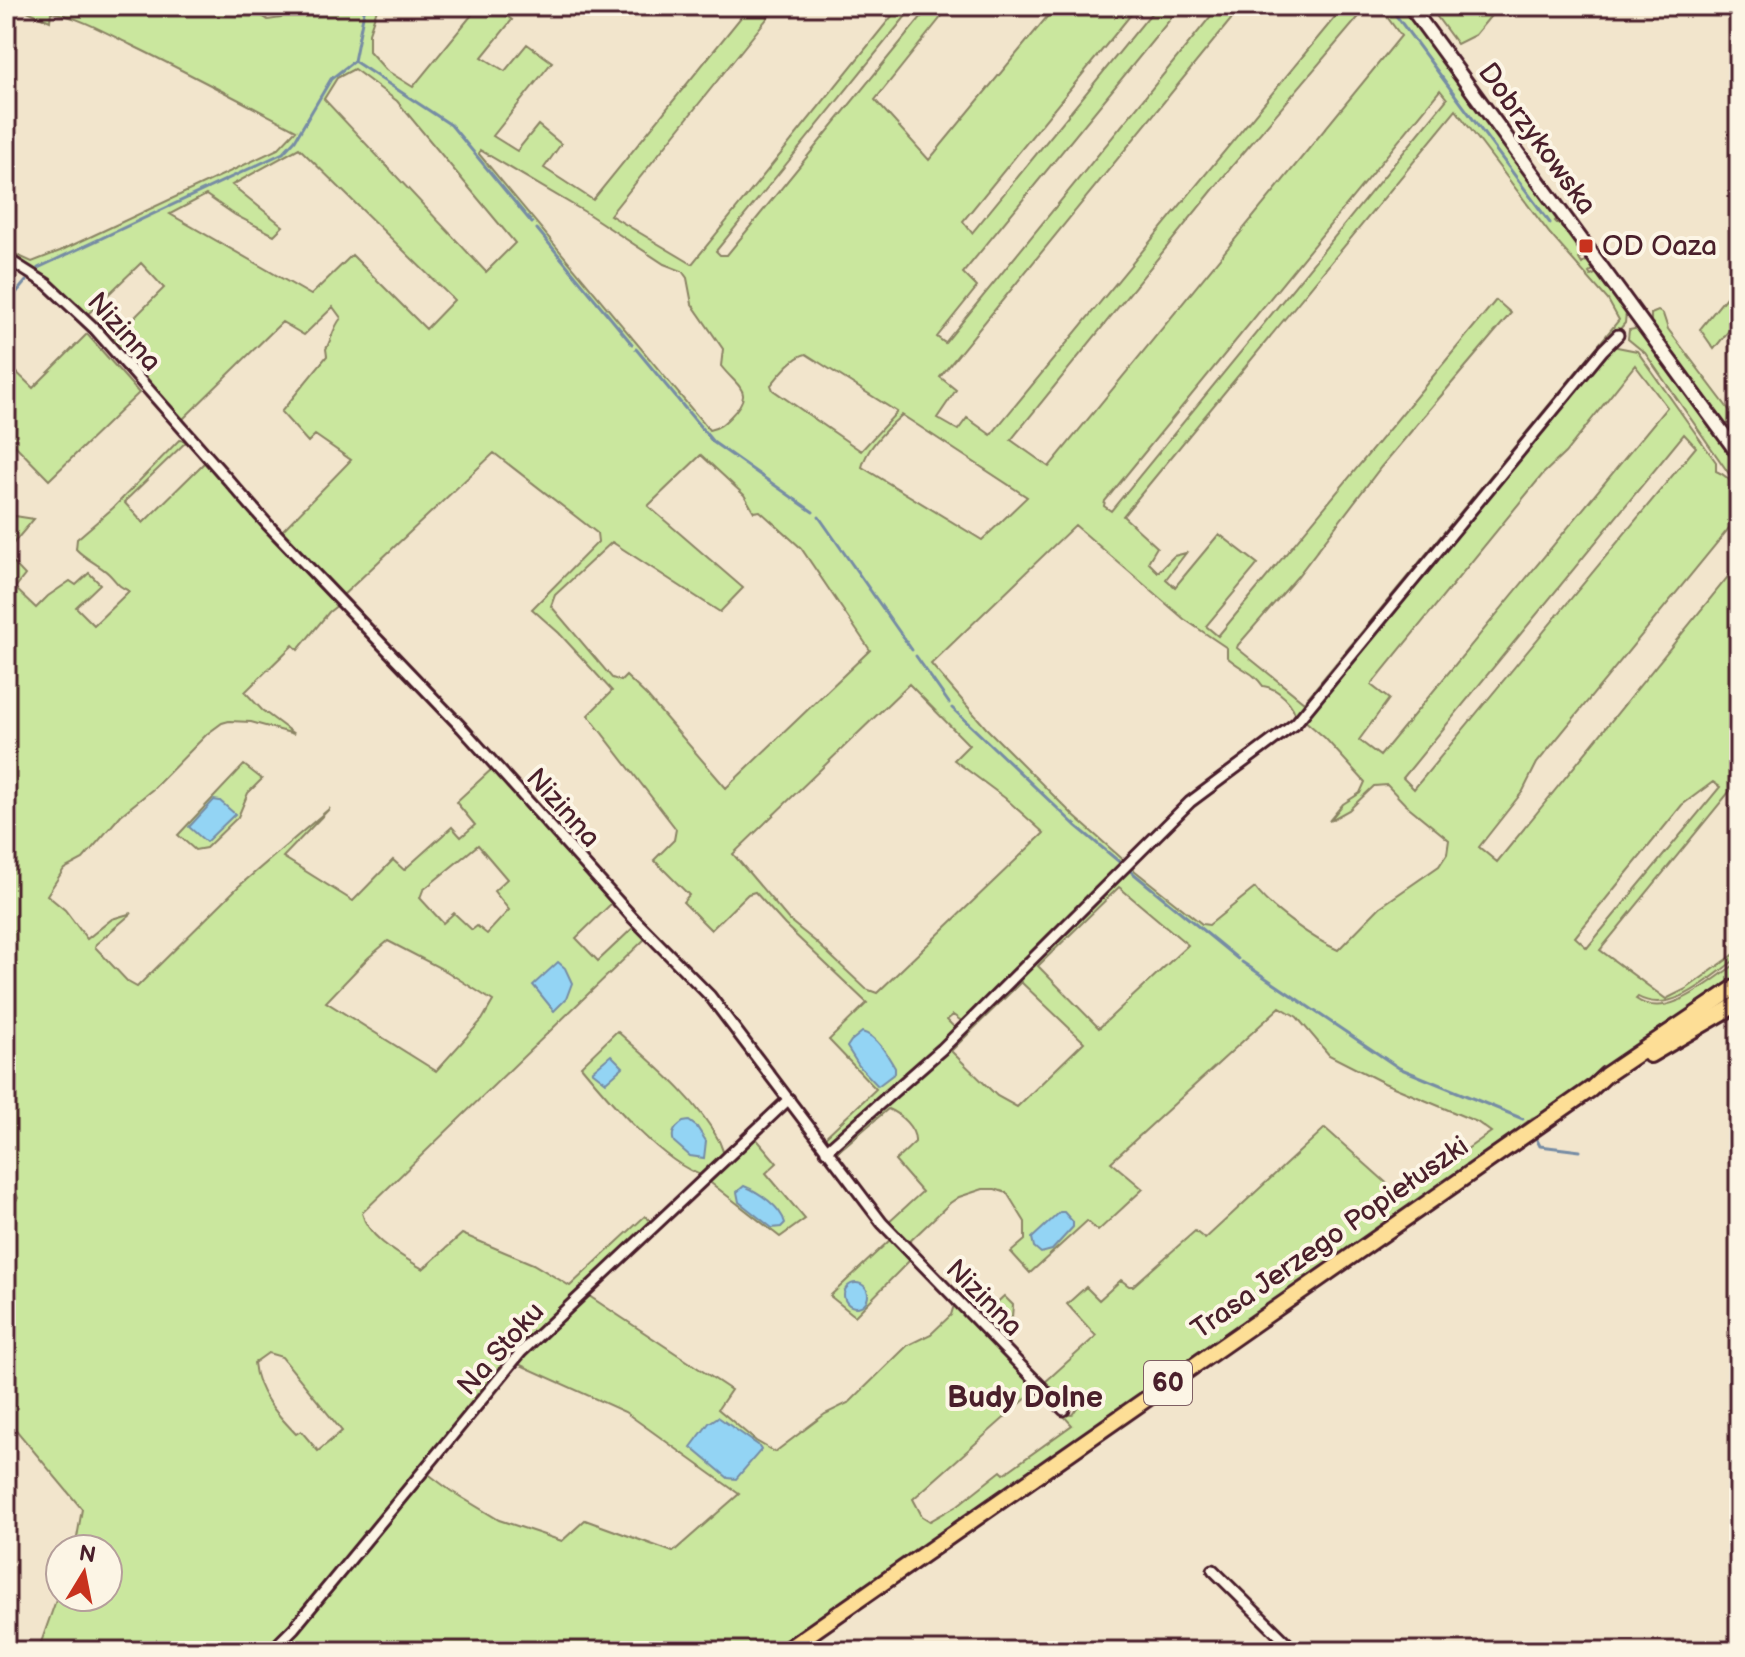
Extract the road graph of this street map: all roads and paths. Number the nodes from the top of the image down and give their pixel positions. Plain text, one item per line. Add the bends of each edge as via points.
1 (1410, 6) edge
2 (6, 258) edge
3 (1618, 335) dead end
4 (1739, 455) edge
5 (1739, 985) edge
6 (1739, 1003) edge
7 (1591, 1089) junction
8 (789, 1099) junction
9 (826, 1151) junction
10 (1064, 1410) dead end
11 (1213, 1570) dead end
12 (271, 1651) edge
13 (785, 1651) edge
14 (1295, 1651) edge

1 - 4 main road, Dobrzykowska
2 - 8 street, Nizinna via 47,284 95,329 277,535 710,996
3 - 9 street via 1296,723 1190,802 942,1049
5 - 7 main road, Trasa Jerzego Popiełuszki / 60
6 - 7 main road, Trasa Jerzego Popiełuszki / 60
7 - 13 main road, Trasa Jerzego Popiełuszki / 60
8 - 9 street, Nizinna
8 - 12 street, Na Stoku via 521,1352
9 - 10 street, Nizinna via 895,1238
11 - 14 street

